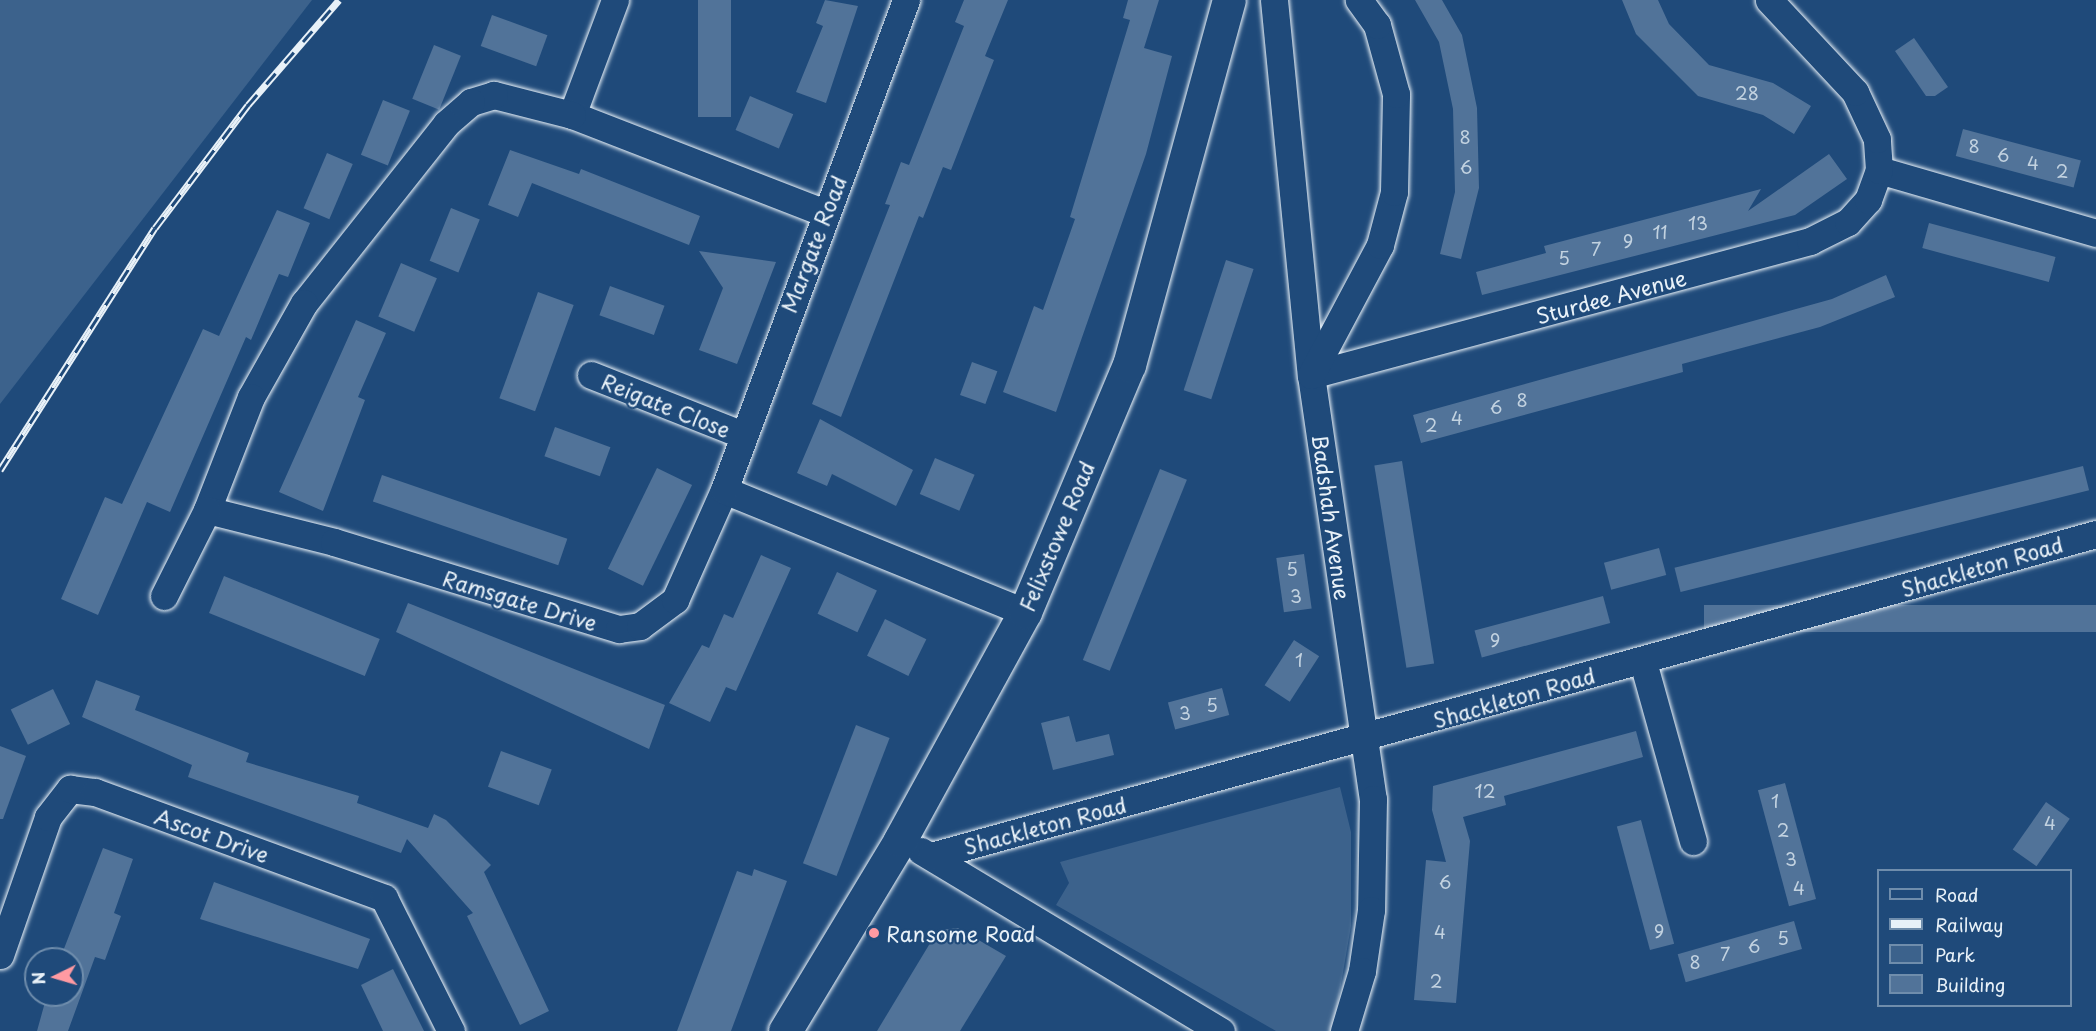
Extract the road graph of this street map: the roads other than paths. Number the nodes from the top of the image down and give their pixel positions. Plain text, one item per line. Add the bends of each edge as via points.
1 (615, 0) edge
2 (906, 0) edge
3 (1229, 0) edge
4 (1274, 0) edge
5 (1359, 0) edge
6 (1769, 0) edge
7 (572, 115) junction
8 (1879, 170) junction
9 (825, 213) junction
10 (2096, 232) edge
11 (591, 375) dead end
12 (1311, 375) junction
13 (741, 434) junction
14 (724, 490) junction
15 (207, 510) junction
16 (2096, 534) edge
17 (164, 596) dead end
18 (1025, 612) junction
19 (1643, 662) junction
20 (1364, 739) junction
21 (900, 840) junction
22 (1692, 842) dead end
23 (931, 856) junction
24 (0, 955) edge
25 (451, 1031) edge
26 (785, 1031) edge
27 (1221, 1031) edge
28 (1344, 1031) edge

1 - 7 street
2 - 9 street, Margate Road
3 - 18 main road, Felixstowe Road via 1129,365
4 - 12 street, Badshah Avenue
5 - 12 street via 1377,25 1396,94 1394,192 1380,246
6 - 8 street via 1855,93 1877,140
7 - 9 street
7 - 15 street via 494,95 471,102 446,124 304,303 251,397
8 - 10 street
8 - 12 street, Sturdee Avenue via 1868,200 1848,222 1810,241
9 - 13 street, Margate Road
11 - 13 street, Reigate Close
12 - 20 street, Badshah Avenue
13 - 14 street, Margate Road
14 - 15 street, Ramsgate Drive via 675,600 640,626 619,629 334,542
14 - 18 street
15 - 17 street
16 - 19 street, Shackleton Road
18 - 21 main road, Felixstowe Road
19 - 20 street, Shackleton Road
19 - 22 street
20 - 23 street, Shackleton Road
20 - 28 street, Badshah Avenue via 1375,866 1362,970
21 - 23 street
21 - 26 main road, Felixstowe Road
23 - 27 street
24 - 25 street, Ascot Drive via 48,817 70,789 95,792 384,898

